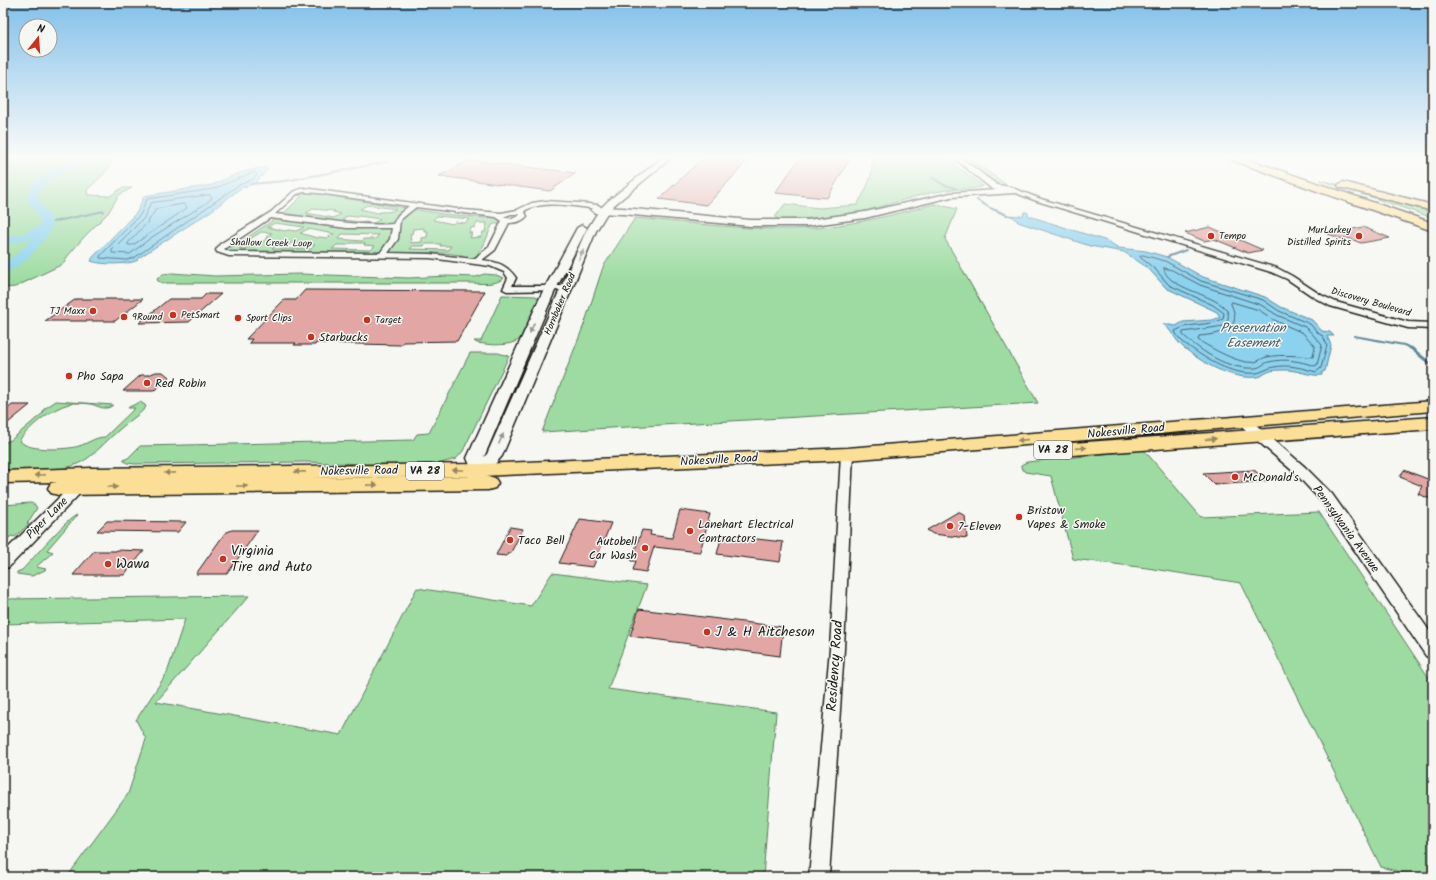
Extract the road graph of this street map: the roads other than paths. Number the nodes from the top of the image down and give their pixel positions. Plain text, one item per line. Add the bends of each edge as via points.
1 (287, 199) edge
2 (374, 199) edge
3 (611, 199) edge
4 (613, 199) edge
5 (932, 199) edge
6 (1036, 199) edge
7 (1349, 199) edge
8 (1351, 199) edge
9 (1368, 199) edge
10 (1398, 199) edge
11 (415, 205) junction
12 (601, 208) junction
13 (1433, 208) edge
14 (518, 212) junction
15 (501, 215) junction
16 (268, 216) junction
17 (508, 220) junction
18 (1433, 221) edge
19 (396, 226) junction
20 (1433, 227) edge
21 (1433, 230) edge
22 (383, 256) junction
23 (477, 261) junction
24 (549, 290) junction
25 (565, 291) junction
26 (1433, 326) edge
27 (1433, 406) edge
28 (1433, 415) edge
29 (1243, 422) junction
30 (1433, 423) edge
31 (1336, 430) junction
32 (1433, 432) edge
33 (1259, 435) junction
34 (847, 460) junction
35 (3, 477) edge
36 (477, 477) junction
37 (84, 481) junction
38 (3, 490) edge
39 (3, 563) edge
40 (1433, 651) edge
41 (819, 877) edge

1 - 16 street, Shallow Creek Loop
2 - 11 street, Shallow Creek Loop
3 - 12 main road, Hornbaker Road
4 - 12 main road, Hornbaker Road
5 - 12 street via 865,215 807,223 750,223
6 - 26 street, Discovery Boulevard via 1274,270 1333,304 1408,325
7 - 21 highway
8 - 20 highway
9 - 18 highway
10 - 13 highway
11 - 15 street, Shallow Creek Loop
11 - 19 street via 400,216
12 - 14 street, Shallow Creek Loop via 536,204 523,207
12 - 24 main road, Hornbaker Road via 584,226
25 -> 12 main road, Hornbaker Road
14 - 15 street, Shallow Creek Loop
14 - 17 street via 524,216 517,220
15 - 17 street via 500,219
16 - 19 street via 354,227
16 - 22 street, Shallow Creek Loop via 220,250 229,254
17 - 23 street via 492,248
19 - 22 street via 394,239
22 - 23 street, Shallow Creek Loop via 430,256
23 - 24 street, Shallow Creek Loop via 506,270 512,278 507,289 513,292
24 - 25 street, Shallow Creek Loop
24 -> 36 main road, Hornbaker Road via 475,458
36 -> 25 main road, Hornbaker Road via 494,456
27 - 29 highway, Nokesville Road / VA 28
28 - 33 highway via 1274,426 1263,430
29 - 33 street, Pennsylvania Avenue
29 -> 34 highway, Nokesville Road / VA 28
30 - 31 highway, Nokesville Road / VA 28
31 - 32 highway
31 - 33 highway, Nokesville Road / VA 28
34 -> 33 highway, Nokesville Road / VA 28
33 - 40 street, Pennsylvania Avenue via 1300,470 1326,498
34 - 36 highway, Nokesville Road / VA 28
34 - 41 street, Residency Road via 837,650
37 -> 35 highway, Nokesville Road / VA 28
36 - 37 highway, Nokesville Road / VA 28
37 - 38 highway, Nokesville Road / VA 28
37 - 39 street, Piper Lane

